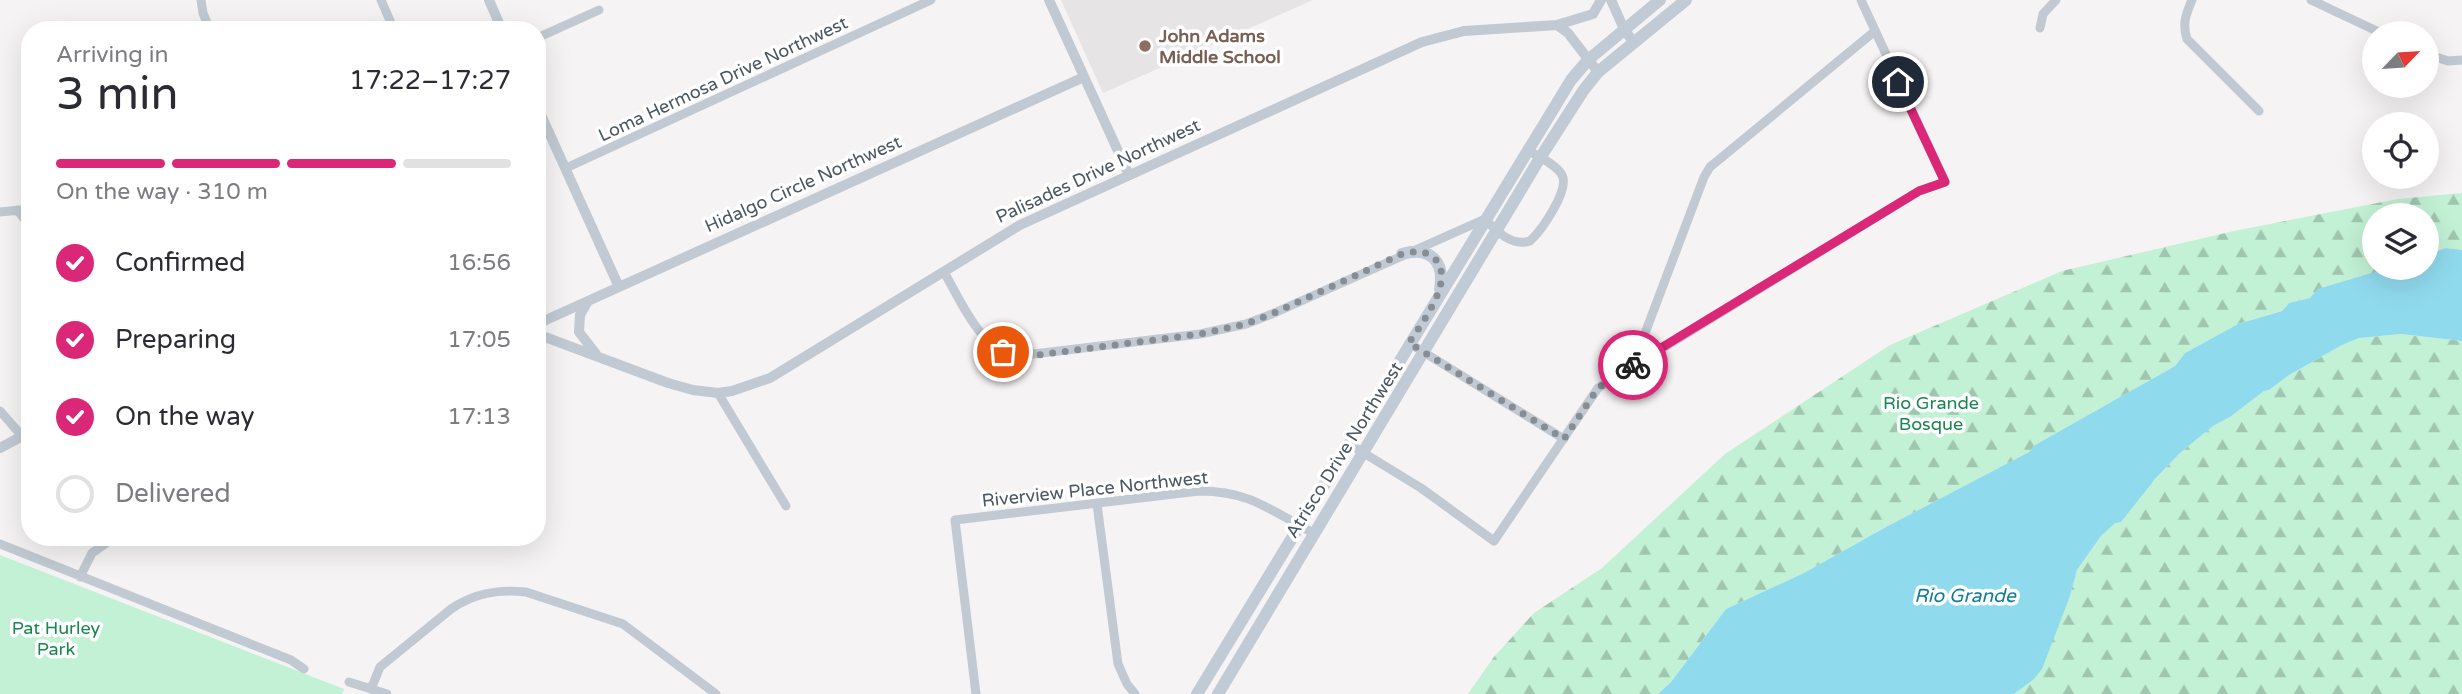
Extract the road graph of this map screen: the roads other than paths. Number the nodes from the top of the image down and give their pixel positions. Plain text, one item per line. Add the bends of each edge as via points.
1 (201, 0) edge
2 (381, 0) edge
3 (489, 0) edge
4 (931, 0) edge
5 (1049, 0) edge
6 (1601, 0) edge
7 (1611, 0) edge
8 (1660, 0) edge
9 (1686, 0) edge
10 (1861, 0) edge
11 (2056, 0) edge
12 (2192, 0) edge
13 (2311, 0) edge
14 (599, 10) dead end
15 (206, 21) edge
16 (390, 21) edge
17 (498, 21) edge
18 (2362, 24) edge
19 (1558, 25) junction
20 (2040, 28) dead end
21 (1624, 29) junction
22 (1875, 31) junction
23 (546, 34) edge
24 (1634, 43) junction
25 (2440, 58) edge
26 (2462, 60) edge
27 (1588, 61) junction
28 (1598, 72) junction
29 (1084, 76) junction
30 (2259, 111) dead end
31 (546, 125) edge
32 (1527, 150) junction
33 (1540, 158) junction
34 (566, 168) junction
35 (1129, 175) junction
36 (17, 210) junction
37 (21, 210) edge
38 (0, 212) edge
39 (21, 215) edge
40 (1485, 219) junction
41 (1497, 232) junction
42 (1402, 254) junction
43 (944, 272) junction
44 (619, 286) junction
45 (1439, 294) junction
46 (588, 301) junction
47 (546, 320) edge
48 (546, 337) edge
49 (1409, 343) junction
50 (1424, 353) junction
51 (598, 356) junction
52 (1633, 365) junction
53 (718, 393) junction
54 (0, 411) edge
55 (21, 430) edge
56 (21, 437) edge
57 (1564, 439) junction
58 (1349, 444) junction
59 (0, 448) edge
60 (1363, 453) junction
61 (1097, 504) junction
62 (786, 506) dead end
63 (1299, 525) junction
64 (1313, 533) junction
65 (0, 544) edge
66 (102, 546) edge
67 (80, 577) junction
68 (304, 669) dead end
69 (349, 682) dead end
70 (371, 689) junction
71 (387, 694) edge
72 (716, 694) edge
73 (976, 694) edge
74 (1135, 694) edge
75 (1197, 694) edge
76 (1217, 694) edge

1 - 15 street
2 - 16 street
3 - 17 street
4 - 34 street, Loma Hermosa Drive Northwest
5 - 29 street
6 - 19 street, Palisades Drive Northwest via 1593,14
7 - 21 street
8 - 21 main road, Atrisco Drive Northwest
9 - 24 main road, Atrisco Drive Northwest
10 - 22 street
11 - 20 street via 2043,14
12 - 30 street via 2185,16 2188,39
13 - 18 street
14 - 23 street
19 - 27 street
19 - 35 street, Palisades Drive Northwest via 1464,31 1422,41
21 - 24 street
21 - 27 main road, Atrisco Drive Northwest
22 - 52 street via 1710,167
22 - 52 street via 1945,182 1919,191
24 - 28 main road, Atrisco Drive Northwest
25 - 26 street
27 - 28 street
27 - 32 main road, Atrisco Drive Northwest
28 - 33 main road, Atrisco Drive Northwest
29 - 35 street
29 - 44 street, Hidalgo Circle Northwest
31 - 34 street
32 - 33 street
32 - 40 main road, Atrisco Drive Northwest
33 - 41 main road, Atrisco Drive Northwest
33 - 41 street via 1562,174 1562,194 1530,241 1516,242
34 - 44 street
35 - 43 street, Palisades Drive Northwest via 1005,232
36 - 37 street
36 - 38 street
36 - 39 street
40 - 41 street
40 - 42 street
40 - 45 main road, Atrisco Drive Northwest
41 - 50 main road, Atrisco Drive Northwest
42 - 43 street via 1246,324 1024,357 1003,352 985,338
42 - 45 main road via 1421,252 1437,261
43 - 53 street, Palisades Drive Northwest via 770,377
44 - 46 street, Hidalgo Circle Northwest
45 - 49 main road, Atrisco Drive Northwest
46 - 47 street, Hidalgo Circle Northwest
46 - 51 street via 580,315 579,332
48 - 51 street, Palisades Drive Northwest
49 - 50 street
49 - 58 main road, Atrisco Drive Northwest
50 - 57 street
50 - 60 main road, Atrisco Drive Northwest
51 - 53 street, Palisades Drive Northwest via 668,383
52 - 57 street via 1598,388
53 - 62 street
54 - 55 street
56 - 59 street
57 - 60 street via 1494,541 1422,488
58 - 60 street
58 - 63 main road, Atrisco Drive Northwest
60 - 64 main road, Atrisco Drive Northwest
61 - 63 street, Riverview Place Northwest via 1218,491 1248,497
61 - 73 street, Riverview Place Northwest via 955,520
61 - 74 street via 1118,664
63 - 64 street, Riverview Place Northwest
63 - 75 main road, Atrisco Drive Northwest
64 - 76 main road, Atrisco Drive Northwest
65 - 67 street
66 - 67 street via 92,553
67 - 68 street
69 - 70 street
70 - 71 street
70 - 72 street via 380,667 457,605 480,594 513,590 622,624

